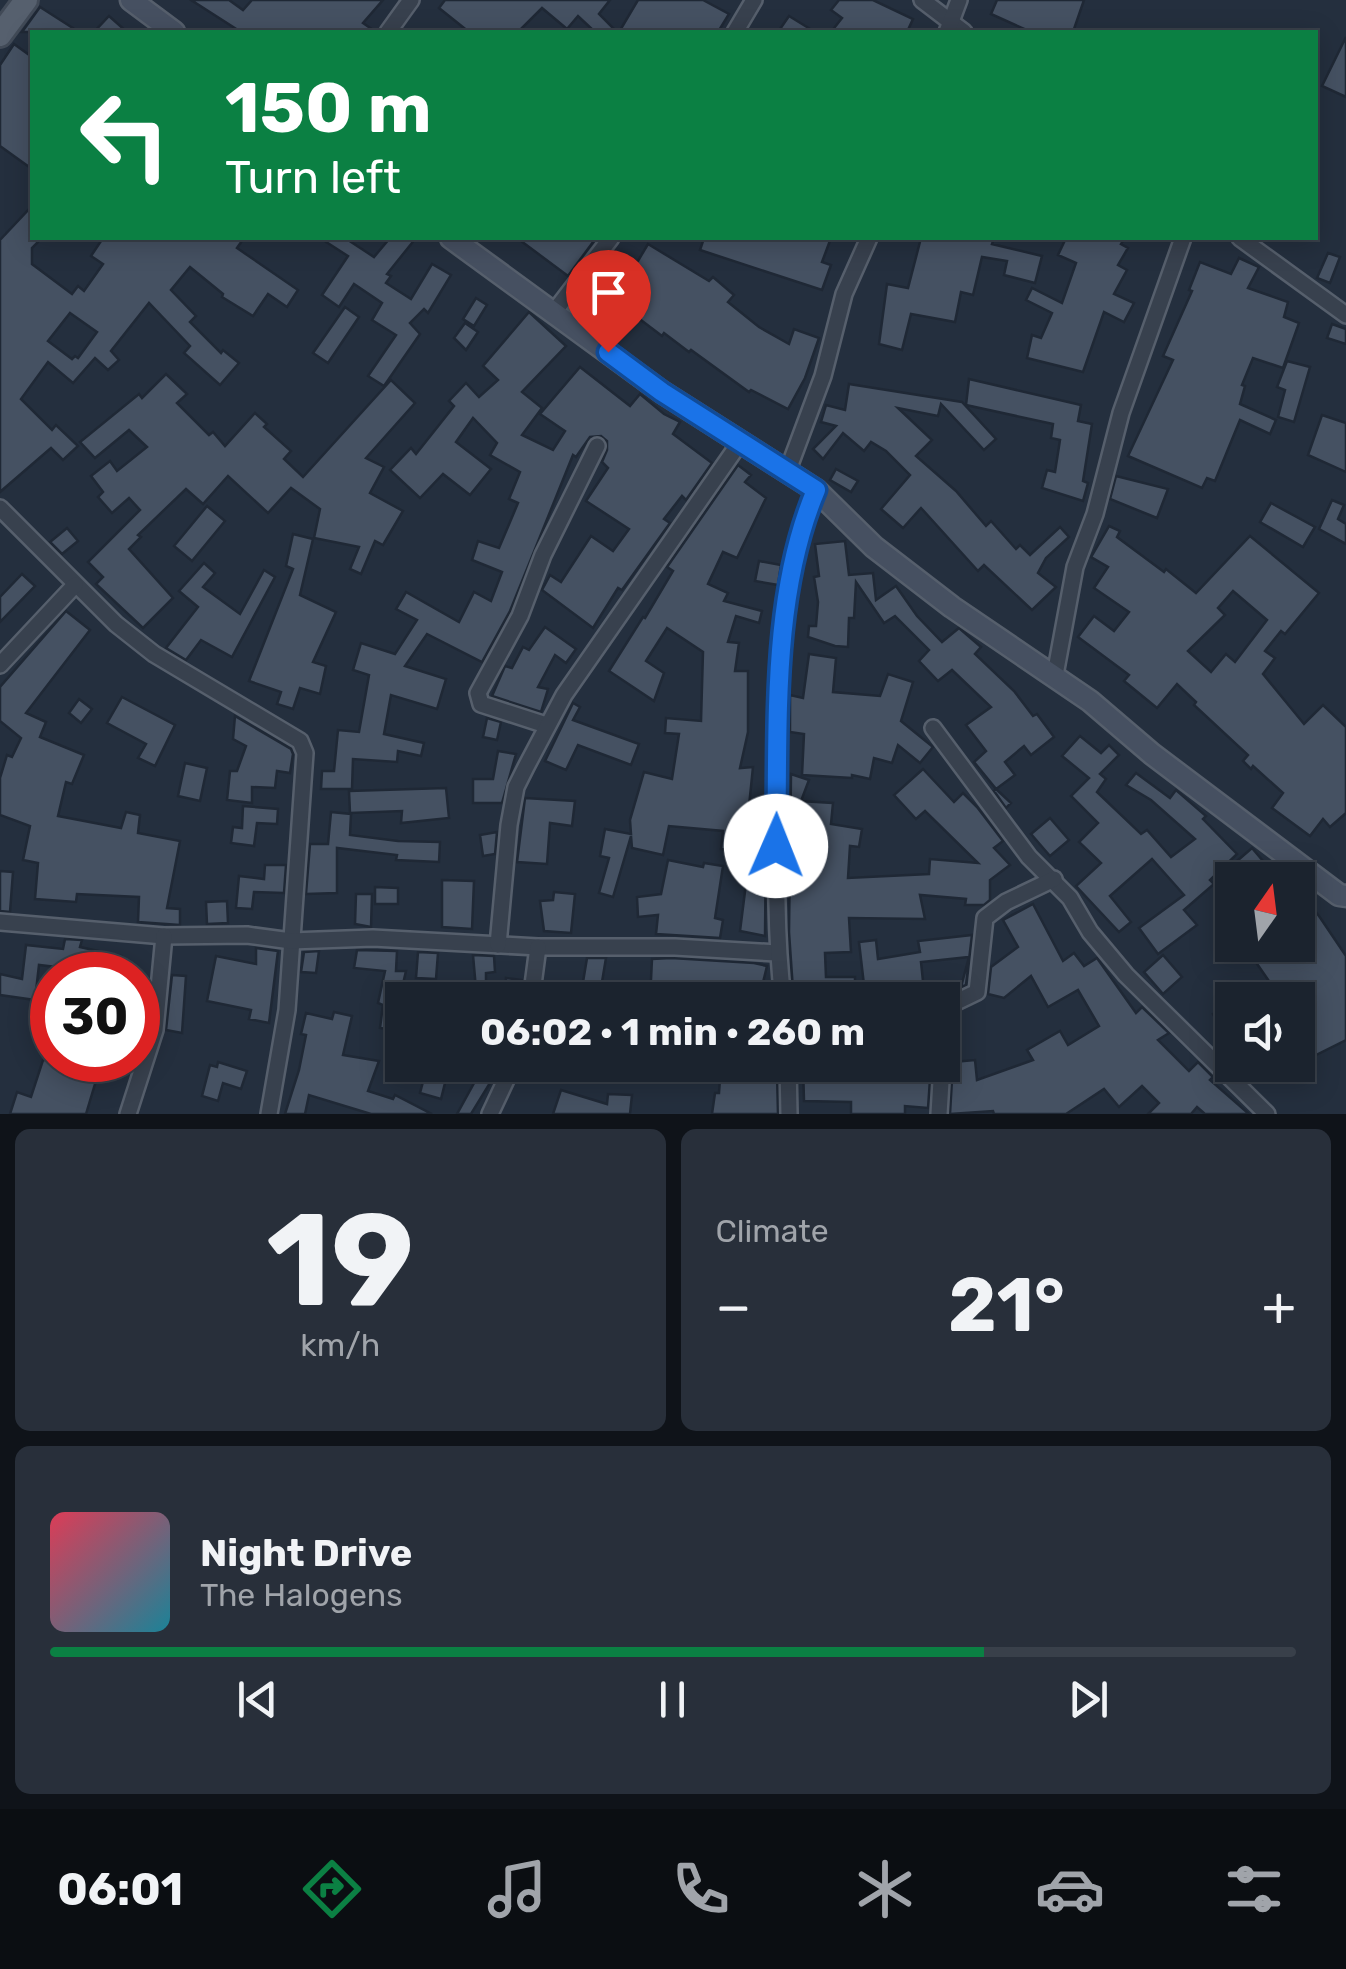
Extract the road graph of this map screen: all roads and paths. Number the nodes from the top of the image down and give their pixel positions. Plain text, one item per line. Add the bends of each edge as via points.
1 (26, 0) edge
2 (113, 0) edge
3 (131, 0) edge
4 (412, 0) edge
5 (754, 0) edge
6 (922, 0) edge
7 (960, 0) edge
8 (154, 18) junction
9 (948, 27) edge
10 (171, 30) edge
11 (390, 30) edge
12 (736, 30) edge
13 (0, 35) edge
14 (455, 240) edge
15 (608, 240) edge
16 (869, 240) edge
17 (1182, 240) edge
18 (1243, 240) edge
19 (554, 312) junction
20 (1346, 315) edge
21 (742, 441) junction
22 (597, 446) dead end
23 (788, 470) junction
24 (816, 490) junction
25 (0, 508) edge
26 (75, 585) junction
27 (0, 665) edge
28 (1055, 676) junction
29 (546, 725) junction
30 (933, 728) dead end
31 (1054, 879) junction
32 (1344, 901) edge
33 (0, 922) edge
34 (164, 936) junction
35 (291, 941) junction
36 (498, 945) junction
37 (538, 947) junction
38 (776, 953) junction
39 (534, 982) edge
40 (780, 982) edge
41 (960, 1001) edge
42 (504, 1082) edge
43 (788, 1082) edge
44 (941, 1082) edge
45 (128, 1114) edge
46 (270, 1114) edge
47 (490, 1114) edge
48 (789, 1114) edge
49 (939, 1114) edge
50 (1267, 1114) edge

1 - 13 main road
2 - 8 street
3 - 8 street
4 - 11 street
5 - 12 street
6 - 9 street
7 - 9 street
8 - 10 street
14 - 19 street
15 - 19 street
16 - 23 street via 844,294 824,376
17 - 28 street via 1075,567
18 - 20 street
19 - 21 street
21 - 23 street
21 - 29 street
22 - 29 street via 478,693 481,704
23 - 24 street
24 - 28 street via 874,547
24 - 38 street via 802,524 782,640
25 - 26 street
26 - 27 street
26 - 35 street via 154,654 300,740 305,753
28 - 32 street
29 - 36 street via 516,788
30 - 31 street via 1029,856
31 - 41 street via 986,918 977,992
31 - 50 street via 1126,975
33 - 34 street
34 - 35 street
34 - 45 street via 155,1030
35 - 36 street
35 - 46 street
36 - 37 street
37 - 38 street
37 - 39 street
38 - 40 street
42 - 47 street
43 - 48 street
44 - 49 street

